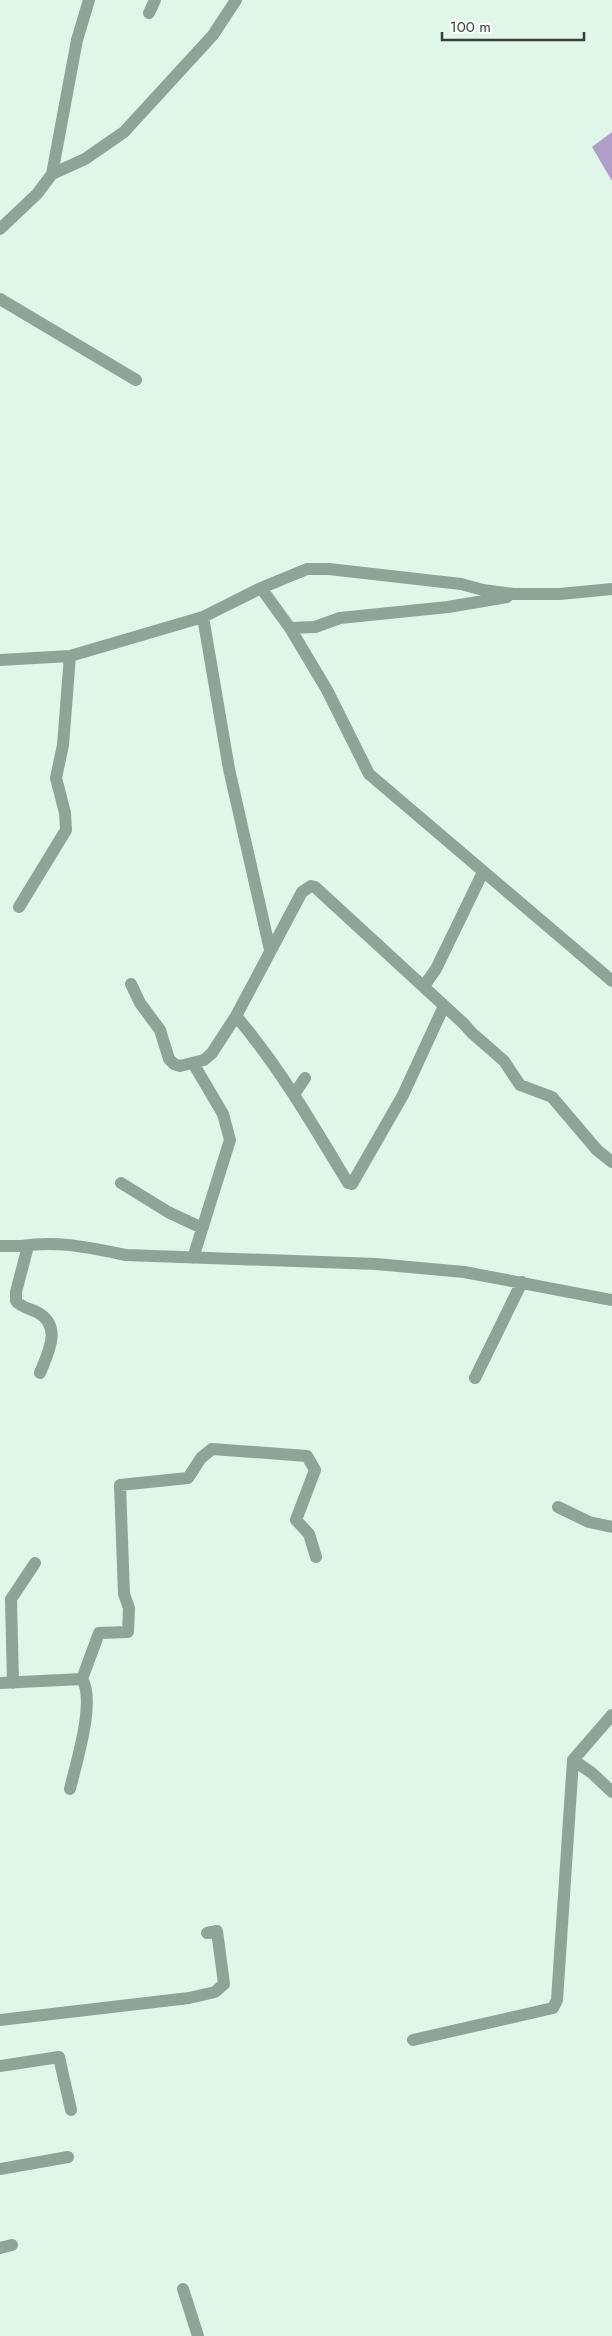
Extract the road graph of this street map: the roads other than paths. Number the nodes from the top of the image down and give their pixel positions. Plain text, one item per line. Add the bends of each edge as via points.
1 (89, 0) edge
2 (154, 0) edge
3 (236, 0) edge
4 (149, 13) dead end
5 (52, 174) junction
6 (0, 229) edge
7 (0, 299) edge
8 (136, 380) dead end
9 (262, 588) junction
10 (612, 589) edge
11 (532, 594) junction
12 (203, 617) junction
13 (290, 628) junction
14 (70, 656) junction
15 (0, 660) edge
16 (483, 872) junction
17 (19, 907) dead end
18 (270, 950) junction
19 (612, 981) edge
20 (130, 984) dead end
21 (424, 986) junction
22 (444, 1006) junction
23 (236, 1016) junction
24 (193, 1063) junction
25 (305, 1078) dead end
26 (295, 1093) junction
27 (612, 1162) edge
28 (121, 1183) dead end
29 (202, 1228) junction
30 (0, 1246) edge
31 (22, 1246) junction
32 (193, 1258) junction
33 (522, 1282) junction
34 (612, 1300) edge
35 (40, 1373) dead end
36 (475, 1378) dead end
37 (558, 1507) dead end
38 (612, 1527) edge
39 (316, 1556) dead end
40 (35, 1563) dead end
41 (82, 1679) junction
42 (6, 1683) edge
43 (612, 1715) edge
44 (573, 1760) junction
45 (70, 1789) dead end
46 (612, 1792) edge
47 (207, 1933) dead end
48 (0, 2020) edge
49 (413, 2040) dead end
50 (0, 2066) edge
51 (70, 2110) dead end
52 (68, 2157) dead end
53 (0, 2169) edge
54 (183, 2289) dead end
55 (198, 2336) edge

1 - 5 street via 77,40
2 - 4 street
3 - 5 street via 213,36 124,132 85,159
5 - 6 street via 37,194
7 - 8 street
9 - 11 street via 307,569 329,569
9 - 12 street
9 - 13 street
10 - 11 street
11 - 13 street via 340,618 315,627
12 - 14 street
12 - 18 street via 229,769
13 - 16 street via 328,690 369,774
14 - 15 street
14 - 17 street via 63,745 56,778 66,830
16 - 19 street
16 - 21 street via 436,970
18 - 21 street via 302,892 310,886 315,887
18 - 23 street
20 - 24 street via 160,1030 169,1059 180,1066
21 - 22 street
22 - 26 street via 403,1095 352,1184 348,1183
22 - 27 street via 498,1054 520,1085 552,1097 597,1150
23 - 24 street via 212,1053
23 - 26 street
24 - 29 street via 223,1114 230,1140
25 - 26 street
28 - 29 street via 168,1212
29 - 32 street
30 - 31 street
31 - 32 street via 42,1243 126,1255
31 - 35 street via 27,1255 16,1301 46,1319 53,1336
32 - 33 street via 376,1264 464,1272
33 - 34 street
33 - 36 street
37 - 38 street via 588,1522
39 - 41 street via 309,1534 296,1520 315,1470 307,1456 212,1449 201,1458 188,1478 120,1485 128,1632 99,1633
40 - 42 street via 11,1599
41 - 42 street
41 - 45 street via 87,1687 83,1744
43 - 44 street
44 - 46 street
44 - 49 street via 557,2000 553,2008
47 - 48 street via 217,1931 224,1984 215,1992 162,2002
50 - 51 street via 59,2057
52 - 53 street
54 - 55 street

